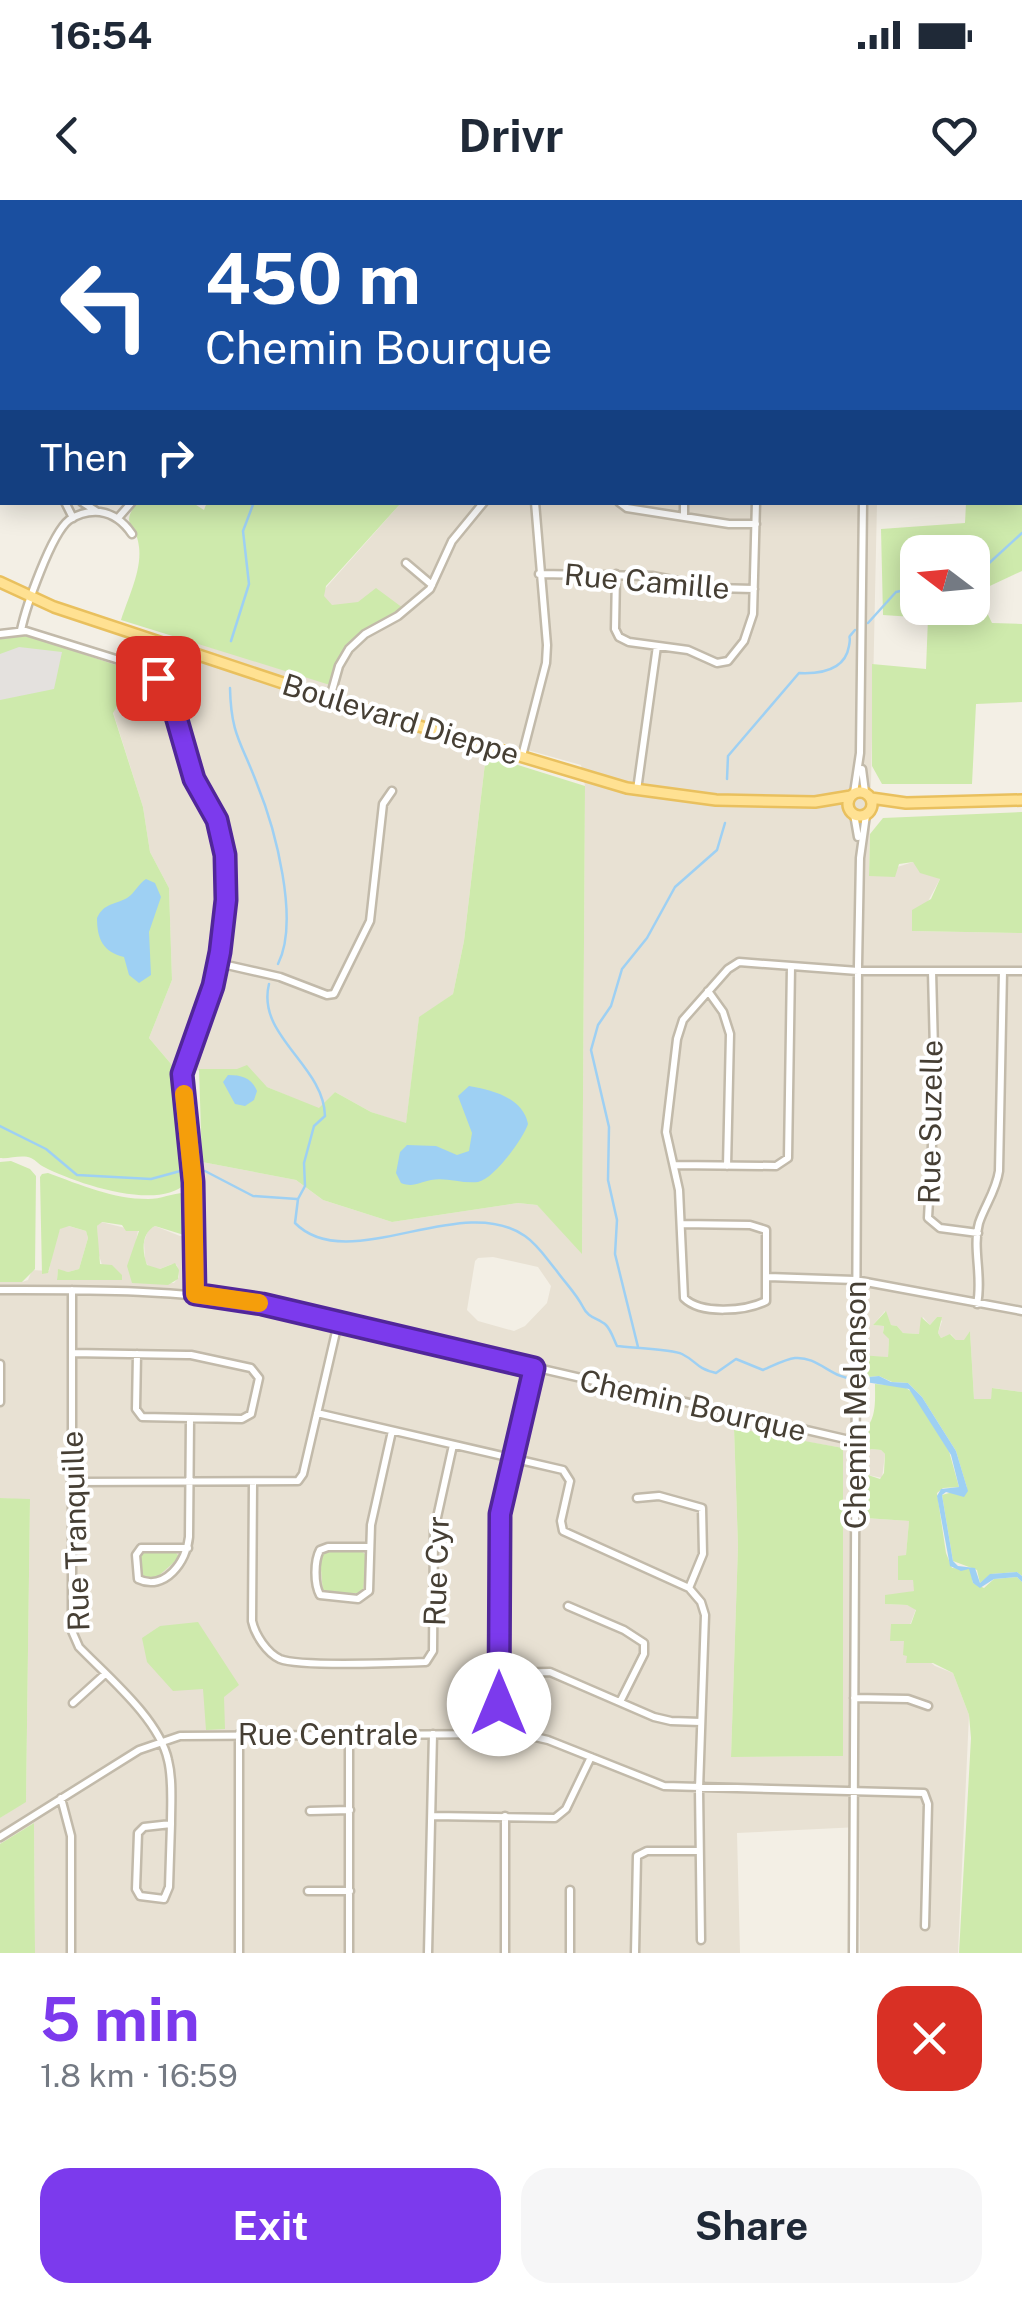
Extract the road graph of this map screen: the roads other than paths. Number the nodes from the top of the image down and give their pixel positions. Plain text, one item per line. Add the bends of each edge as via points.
1 (66, 505) edge
2 (86, 505) edge
3 (129, 505) edge
4 (482, 505) edge
5 (535, 505) edge
6 (623, 505) edge
7 (684, 505) edge
8 (756, 505) edge
9 (863, 505) edge
10 (97, 512) junction
11 (684, 515) junction
12 (73, 518) junction
13 (118, 518) junction
14 (756, 524) junction
15 (132, 534) dead end
16 (406, 563) dead end
17 (539, 574) junction
18 (616, 574) junction
19 (0, 582) edge
20 (432, 585) junction
21 (754, 590) junction
22 (31, 597) junction
23 (21, 630) junction
24 (0, 634) edge
25 (656, 646) junction
26 (330, 698) junction
27 (522, 758) junction
28 (637, 790) junction
29 (392, 791) dead end
30 (863, 800) junction
31 (1022, 800) edge
32 (815, 802) junction
33 (852, 813) junction
34 (860, 858) junction
35 (218, 962) junction
36 (791, 966) junction
37 (858, 971) junction
38 (932, 971) junction
39 (1003, 971) junction
40 (1022, 971) edge
41 (708, 992) junction
42 (674, 1165) junction
43 (727, 1166) junction
44 (681, 1224) junction
45 (978, 1233) junction
46 (768, 1277) junction
47 (855, 1280) junction
48 (0, 1290) edge
49 (72, 1290) junction
50 (192, 1293) junction
51 (976, 1304) junction
52 (1022, 1312) edge
53 (338, 1323) junction
54 (72, 1353) junction
55 (137, 1354) junction
56 (0, 1364) edge
57 (534, 1368) junction
58 (0, 1402) edge
59 (317, 1413) junction
60 (190, 1418) junction
61 (392, 1430) junction
62 (854, 1441) junction
63 (453, 1444) junction
64 (513, 1458) junction
65 (71, 1482) junction
66 (189, 1482) junction
67 (253, 1483) junction
68 (637, 1498) dead end
69 (370, 1547) junction
70 (188, 1548) junction
71 (689, 1588) junction
72 (568, 1606) dead end
73 (500, 1673) junction
74 (105, 1674) junction
75 (854, 1698) junction
76 (621, 1700) junction
77 (73, 1702) dead end
78 (928, 1706) dead end
79 (701, 1722) junction
80 (239, 1734) junction
81 (349, 1734) junction
82 (433, 1734) junction
83 (499, 1734) junction
84 (161, 1741) junction
85 (592, 1757) junction
86 (699, 1789) junction
87 (854, 1790) junction
88 (61, 1798) junction
89 (350, 1810) junction
90 (310, 1811) dead end
91 (433, 1816) junction
92 (506, 1816) junction
93 (171, 1824) junction
94 (0, 1837) edge
95 (700, 1851) junction
96 (570, 1890) dead end
97 (308, 1891) dead end
98 (350, 1891) junction
99 (925, 1926) dead end
100 (701, 1940) dead end
101 (70, 1953) edge
102 (239, 1953) edge
103 (349, 1953) edge
104 (428, 1953) edge
105 (505, 1953) edge
106 (570, 1953) edge
107 (635, 1953) edge
108 (853, 1953) edge

1 - 12 street
2 - 10 street
3 - 13 street
4 - 20 street via 452,541
5 - 17 street
6 - 11 street
7 - 11 street
8 - 14 street
9 - 30 street
10 - 12 street
10 - 13 street
11 - 14 street
12 - 22 street via 58,533
13 - 15 street
14 - 21 street
16 - 20 street
17 - 18 street, Rue Camille
17 - 27 street via 546,663
18 - 21 street, Rue Camille
18 - 25 street via 616,634
19 - 22 main road, Boulevard Dieppe
20 - 26 street via 349,649
21 - 25 street via 750,627 728,660 716,663
22 - 23 street
22 - 26 main road, Boulevard Dieppe
23 - 24 street
23 - 35 street via 138,666 167,690 194,779 223,838 226,900
25 - 28 street
26 - 27 main road, Boulevard Dieppe
27 - 28 main road, Boulevard Dieppe
28 - 32 main road, Boulevard Dieppe
29 - 35 street via 383,804 370,921 334,994
30 - 31 main road
30 - 32 main road
30 - 33 main road
30 - 33 main road via 848,805
30 - 34 street
32 - 33 main road
33 - 34 street
34 - 37 street, Chemin Melanson
35 - 50 street via 182,1074 193,1182
36 - 37 street
36 - 41 street via 738,962
36 - 43 street via 788,1158 776,1166
37 - 38 street
37 - 47 street, Chemin Melanson
38 - 39 street
38 - 45 street, Rue Suzelle via 935,1090 927,1213 934,1226
39 - 40 street
39 - 45 street via 999,1171
41 - 42 street via 682,1020 677,1039 666,1132
41 - 43 street via 730,1034
42 - 43 street
42 - 44 street
44 - 46 street via 761,1226
44 - 46 street via 684,1298 692,1306 756,1306 766,1300
45 - 51 street
46 - 47 street
47 - 51 street
47 - 62 street, Chemin Melanson
48 - 49 street, Chemin Bourque
49 - 50 street, Chemin Bourque
49 - 54 street, Rue Tranquille
50 - 53 street, Chemin Bourque
51 - 52 street
53 - 57 street, Chemin Bourque
53 - 59 street
54 - 55 street
54 - 65 street, Rue Tranquille
55 - 60 street via 140,1416
55 - 60 street via 192,1355 257,1372 248,1417
56 - 58 street
57 - 62 street, Chemin Bourque
57 - 64 street
59 - 61 street
59 - 67 street via 300,1480
60 - 66 street
61 - 63 street
61 - 69 street
62 - 75 street, Chemin Melanson
63 - 64 street
63 - 67 street, Rue Cyr via 435,1525 434,1651 424,1662 296,1662 271,1653 252,1621
64 - 71 street via 567,1473 560,1522 565,1532
64 - 73 street via 500,1514
65 - 66 street
65 - 74 street, Rue Tranquille via 72,1630
66 - 67 street
66 - 70 street
68 - 71 street via 659,1496 702,1508 703,1554
69 - 69 street via 320,1550 320,1595 366,1595
70 - 70 street via 141,1548 138,1578 161,1580
71 - 79 street via 705,1615
72 - 76 street via 644,1643
73 - 76 street via 550,1672
73 - 83 street
74 - 77 street
74 - 84 street, Rue Tranquille
75 - 78 street
75 - 87 street, Chemin Melanson
76 - 79 street via 671,1721
79 - 86 street
80 - 81 street, Rue Centrale
80 - 84 street, Rue Centrale
80 - 102 street
81 - 82 street, Rue Centrale
81 - 89 street
82 - 83 street, Rue Centrale
82 - 91 street
83 - 85 street, Rue Centrale via 535,1736
84 - 88 street, Rue Centrale
84 - 93 street via 170,1770
85 - 86 street, Rue Centrale via 640,1779
85 - 92 street via 566,1810 555,1818
86 - 87 street, Rue Centrale
86 - 95 street
87 - 99 street, Rue Centrale via 915,1790 926,1796
87 - 108 street, Chemin Melanson
88 - 94 street, Rue Centrale
88 - 101 street via 71,1836
89 - 90 street
89 - 98 street
91 - 92 street
91 - 104 street
92 - 105 street
93 - 93 street via 138,1833 140,1896 164,1899
95 - 100 street
95 - 107 street via 637,1856
96 - 106 street
97 - 98 street
98 - 103 street

